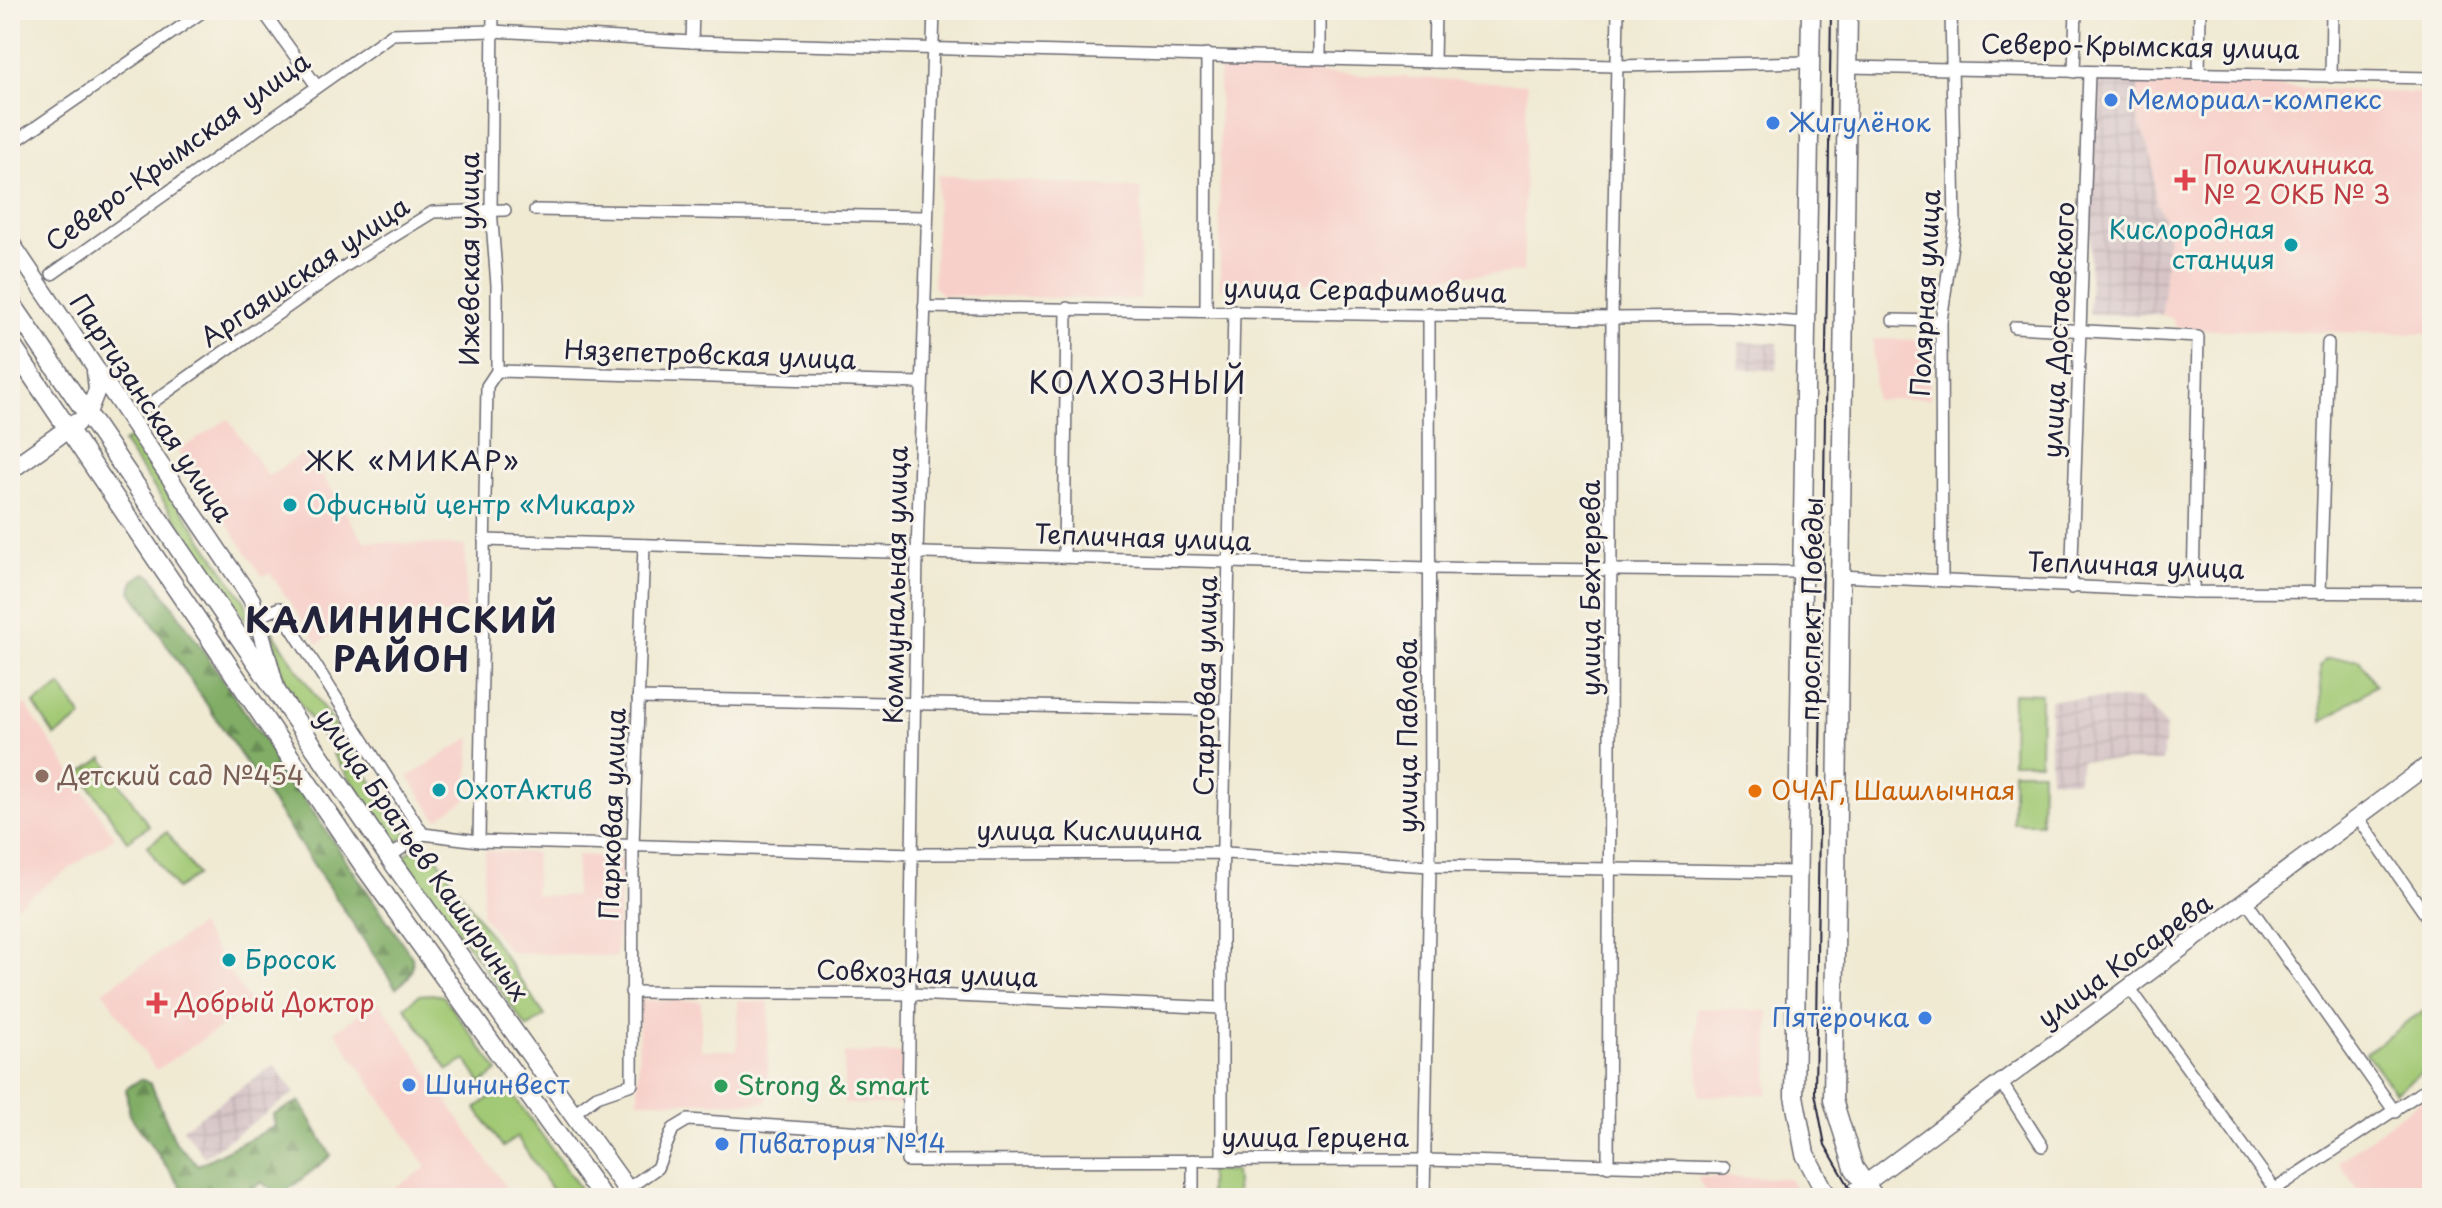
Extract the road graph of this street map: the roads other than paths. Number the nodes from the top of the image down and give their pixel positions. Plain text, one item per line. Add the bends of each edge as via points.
1 (205, 10) edge
2 (262, 10) edge
3 (493, 10) edge
4 (693, 10) edge
5 (934, 10) edge
6 (1320, 10) edge
7 (1435, 10) edge
8 (1618, 10) edge
9 (1811, 10) edge
10 (1848, 10) edge
11 (1951, 10) edge
12 (2076, 10) edge
13 (2200, 10) edge
14 (2332, 10) edge
15 (493, 31) junction
16 (692, 42) junction
17 (933, 49) junction
18 (1207, 54) junction
19 (1320, 58) junction
20 (1434, 62) junction
21 (1810, 62) junction
22 (1616, 66) junction
23 (1847, 67) junction
24 (1952, 70) junction
25 (2074, 72) junction
26 (2089, 73) junction
27 (2199, 74) junction
28 (2331, 77) junction
29 (2432, 78) edge
30 (316, 85) junction
31 (10, 145) edge
32 (491, 209) junction
33 (505, 210) dead end
34 (535, 210) dead end
35 (925, 217) junction
36 (10, 241) edge
37 (52, 274) dead end
38 (10, 301) edge
39 (924, 307) junction
40 (1067, 308) junction
41 (1206, 310) junction
42 (1234, 310) junction
43 (1429, 313) junction
44 (1612, 318) junction
45 (1893, 320) dead end
46 (1941, 321) junction
47 (1806, 323) junction
48 (2015, 327) dead end
49 (2078, 331) junction
50 (10, 343) edge
51 (2328, 343) dead end
52 (94, 367) junction
53 (497, 371) junction
54 (921, 383) junction
55 (143, 409) dead end
56 (87, 415) junction
57 (69, 428) junction
58 (10, 470) edge
59 (484, 540) junction
60 (644, 545) junction
61 (917, 554) junction
62 (1064, 557) junction
63 (1230, 562) junction
64 (1429, 568) junction
65 (1613, 569) junction
66 (1801, 572) junction
67 (1838, 576) junction
68 (1942, 578) junction
69 (2071, 588) junction
70 (2193, 592) junction
71 (2320, 593) junction
72 (2432, 593) edge
73 (256, 608) junction
74 (279, 696) junction
75 (638, 698) junction
76 (917, 703) junction
77 (1226, 710) junction
78 (2432, 762) edge
79 (2357, 816) junction
80 (423, 834) junction
81 (479, 841) junction
82 (633, 846) junction
83 (1226, 853) junction
84 (914, 854) junction
85 (389, 857) junction
86 (1430, 866) junction
87 (1611, 867) junction
88 (1797, 872) junction
89 (2246, 901) junction
90 (2432, 924) edge
91 (2129, 987) junction
92 (631, 992) junction
93 (911, 994) junction
94 (1221, 1008) junction
95 (2001, 1082) junction
96 (2432, 1085) edge
97 (2395, 1112) junction
98 (574, 1113) junction
99 (908, 1135) junction
100 (2042, 1146) dead end
101 (1222, 1159) junction
102 (1193, 1160) junction
103 (1427, 1160) junction
104 (907, 1161) joint
105 (1608, 1166) junction
106 (1724, 1168) dead end
107 (1870, 1191) edge
108 (630, 1193) edge
109 (2278, 1193) edge
110 (603, 1198) edge
111 (1193, 1198) edge
112 (1424, 1198) edge
113 (1828, 1198) edge
114 (1846, 1198) edge
115 (2262, 1198) edge

1 - 31 street
2 - 30 street
3 - 15 street, Ижевская улица
4 - 16 street
5 - 17 street, Коммунальная улица
6 - 19 street
7 - 20 street
8 - 22 street, улица Бехтерева
9 - 21 main road, проспект Победы
10 - 23 main road, проспект Победы
11 - 24 street, Полярная улица
12 - 25 street
13 - 27 street
14 - 28 street
15 - 16 street, Северо-Крымская улица
15 - 30 street, Северо-Крымская улица via 392,34
15 - 32 street, Ижевская улица
16 - 17 street, Северо-Крымская улица
17 - 18 street, Северо-Крымская улица
17 - 35 street, Коммунальная улица
18 - 19 street, Северо-Крымская улица
18 - 41 street
19 - 20 street, Северо-Крымская улица
20 - 22 street, Северо-Крымская улица
21 - 22 street, Северо-Крымская улица
21 - 47 main road, проспект Победы
22 - 44 street, улица Бехтерева
23 - 24 street, Северо-Крымская улица
23 - 67 main road, проспект Победы
24 - 25 street, Северо-Крымская улица
24 - 46 street, Полярная улица via 1955,224
25 - 26 street, Северо-Крымская улица
26 - 27 street, Северо-Крымская улица
26 - 49 street, улица Достоевского
27 - 28 street, Северо-Крымская улица
28 - 29 street, Северо-Крымская улица
30 - 37 street, Северо-Крымская улица
32 - 33 street, Аргаяшская улица
32 - 53 street, Ижевская улица
32 - 55 street, Аргаяшская улица via 433,212 347,265
34 - 35 street
35 - 39 street, Коммунальная улица
36 - 52 street, Партизанская улица
38 - 56 main road, улица Братьев Кашириных
39 - 40 street, улица Серафимовича
39 - 54 street, Коммунальная улица
40 - 41 street, улица Серафимовича
40 - 62 street
41 - 42 street, улица Серафимовича
42 - 43 street, улица Серафимовича
42 - 63 street, Стартовая улица
43 - 44 street, улица Серафимовича
43 - 64 street, улица Павлова
44 - 47 street, улица Серафимовича
44 - 65 street, улица Бехтерева
45 - 46 street
46 - 68 street, Полярная улица
47 - 66 main road, проспект Победы
48 - 49 street
49 - 69 street, улица Достоевского
49 - 70 street via 2198,337
50 - 57 main road, улица Братьев Кашириных
51 - 71 street
52 - 56 street via 97,390
52 - 73 street, Партизанская улица
53 - 54 street, Нязепетровская улица
53 - 59 street, Ижевская улица via 487,386
54 - 61 street, Коммунальная улица
56 - 57 main road
56 - 74 main road, улица Братьев Кашириных
57 - 58 main road
57 - 110 main road, улица Братьев Кашириных via 364,866
59 - 60 street, Тепличная улица
59 - 81 street, Ижевская улица
60 - 61 street, Тепличная улица
60 - 75 street, Парковая улица
61 - 62 street, Тепличная улица
61 - 76 street, Коммунальная улица
62 - 63 street, Тепличная улица
63 - 64 street, Тепличная улица
63 - 77 street, Стартовая улица
64 - 65 street, Тепличная улица
64 - 86 street, улица Павлова
65 - 66 street, Тепличная улица
65 - 87 street, улица Бехтерева
66 - 88 main road, проспект Победы
67 - 68 street, Тепличная улица
67 - 107 main road, проспект Победы via 1833,1100 1845,1145
68 - 69 street, Тепличная улица
69 - 70 street, Тепличная улица
70 - 71 street, Тепличная улица
71 - 72 street, Тепличная улица
73 - 74 street
73 - 80 street via 279,608
74 - 85 main road, улица Братьев Кашириных
75 - 76 street
75 - 82 street, Парковая улица
76 - 77 street
76 - 84 street, Коммунальная улица
77 - 83 street, Стартовая улица
78 - 79 street, улица Косарева
79 - 89 street, улица Косарева
79 - 90 street
80 - 81 street, улица Кислицина
80 - 85 street
81 - 82 street, улица Кислицина
82 - 84 street, улица Кислицина
82 - 92 street, Парковая улица
83 - 84 street, улица Кислицина
83 - 86 street, улица Кислицина
83 - 94 street, Стартовая улица
84 - 93 street, Коммунальная улица
85 - 98 main road, улица Братьев Кашириных
86 - 87 street, улица Кислицина
86 - 103 street, улица Павлова
87 - 88 street, улица Кислицина
87 - 105 street, улица Бехтерева
88 - 113 main road, проспект Победы via 1796,1122 1805,1154
89 - 91 street, улица Косарева
89 - 97 street
91 - 95 street, улица Косарева
91 - 109 street
92 - 93 street, Совхозная улица
92 - 98 street, Парковая улица via 632,1084 597,1096
93 - 94 street, Совхозная улица
93 - 99 street, Коммунальная улица
94 - 101 street, Стартовая улица
95 - 100 street
95 - 107 street, улица Косарева
96 - 97 street
97 - 109 street
98 - 108 main road, улица Братьев Кашириных
99 - 104 street, Коммунальная улица
99 - 108 street via 688,1120 673,1129 657,1168
101 - 102 street, улица Герцена
101 - 103 street, улица Герцена
102 - 104 street, улица Герцена
102 - 111 street
103 - 105 street, улица Герцена
103 - 112 street, улица Павлова
105 - 106 street, улица Герцена
107 - 114 street, улица Косарева
109 - 115 street

